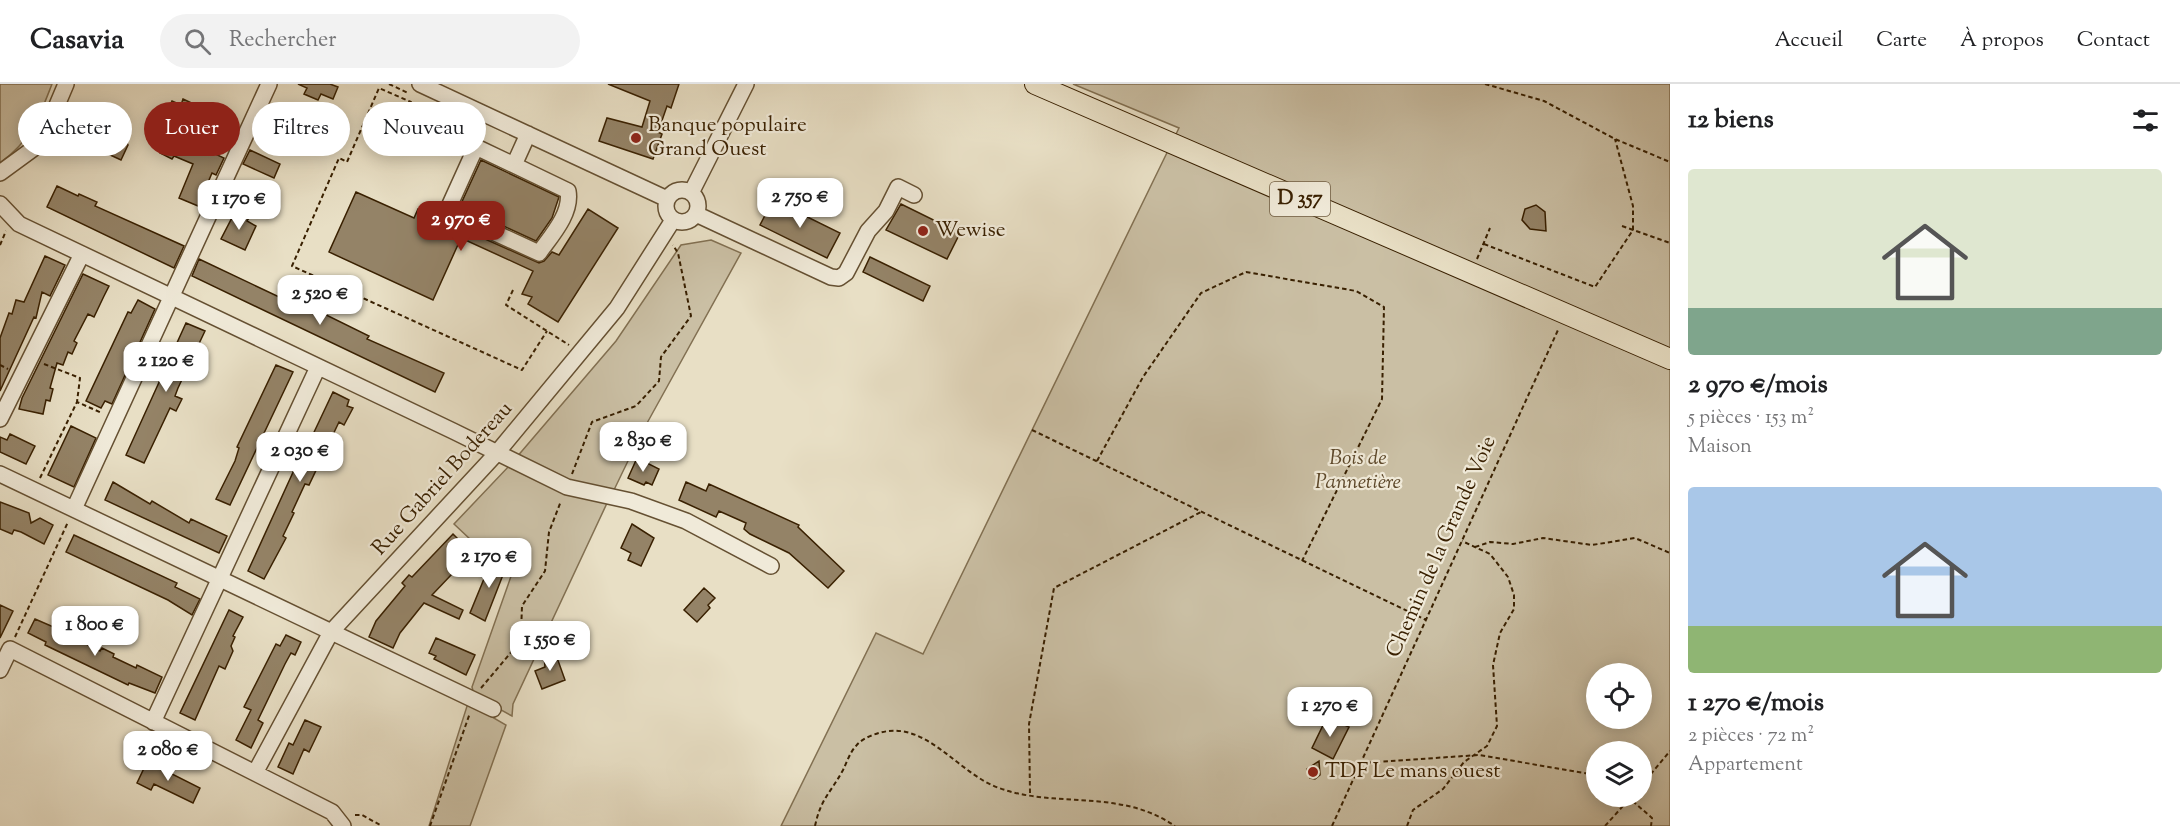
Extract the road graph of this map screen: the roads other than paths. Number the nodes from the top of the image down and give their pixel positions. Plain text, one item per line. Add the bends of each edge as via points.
1 (66, 84) edge
2 (269, 84) edge
3 (420, 84) edge
4 (1035, 84) edge
5 (746, 85) edge
6 (528, 134) junction
7 (514, 165) junction
8 (0, 173) edge
9 (691, 193) junction
10 (914, 195) dead end
11 (667, 200) junction
12 (0, 204) edge
13 (696, 214) junction
14 (669, 226) junction
15 (82, 254) junction
16 (171, 297) junction
17 (1670, 359) edge
18 (318, 367) junction
19 (0, 419) edge
20 (496, 454) junction
21 (0, 474) edge
22 (74, 509) junction
23 (771, 566) dead end
24 (219, 578) junction
25 (331, 632) junction
26 (0, 670) edge
27 (493, 709) dead end
28 (153, 722) junction
29 (255, 773) junction
30 (339, 820) edge

1 - 8 street via 41,143
2 - 16 street
3 - 6 street
4 - 17 main road, D 357
5 - 9 street
6 - 7 street
6 - 11 street
7 - 7 street via 476,147 447,211 539,253 566,210 568,190
9 - 11 street via 677,191
9 - 13 street via 697,200
10 - 13 street via 898,187 846,273 839,278
11 - 14 street
12 - 15 street via 19,224
13 - 14 street
14 - 20 street, Rue Gabriel Bodereau via 617,308
15 - 16 street
15 - 19 street
16 - 18 street
16 - 22 street
18 - 20 street
18 - 24 street
20 - 23 street via 567,487 631,501 686,521
20 - 25 street, Rue Gabriel Bodereau
21 - 22 street
22 - 24 street
24 - 25 street
24 - 28 street
25 - 27 street
25 - 29 street, Rue Gabriel Bodereau
26 - 28 street via 10,649
28 - 29 street
29 - 30 street

